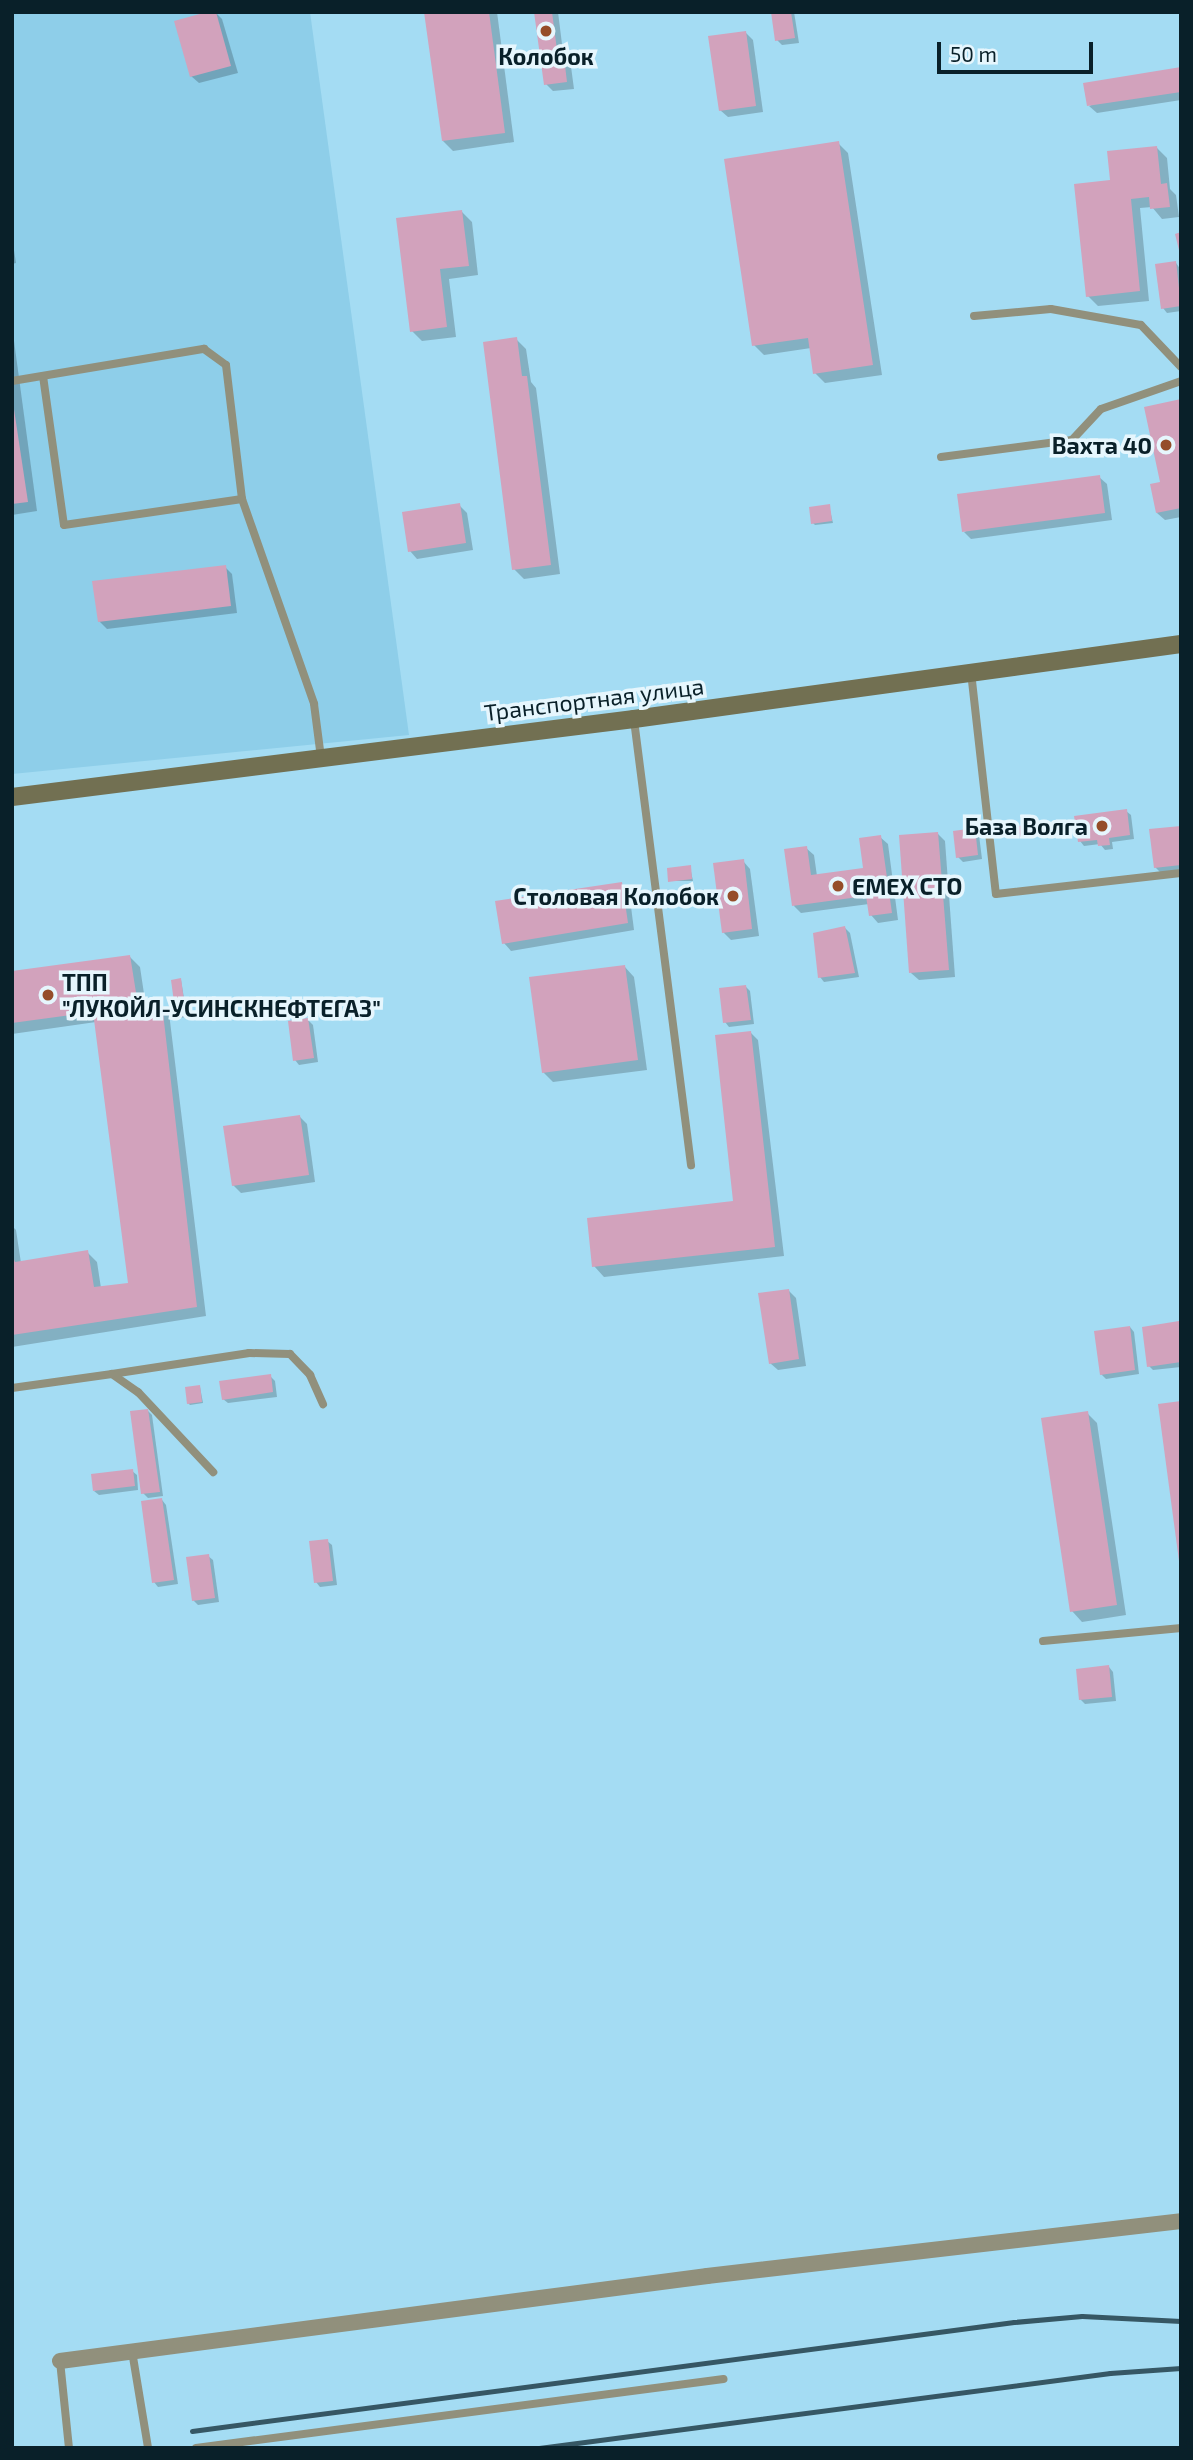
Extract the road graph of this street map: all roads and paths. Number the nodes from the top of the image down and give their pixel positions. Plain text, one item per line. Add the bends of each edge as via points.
1 (974, 316) dead end
2 (1181, 367) edge
3 (43, 376) junction
4 (1181, 381) edge
5 (12, 382) edge
6 (941, 457) dead end
7 (242, 499) junction
8 (1181, 644) edge
9 (971, 672) junction
10 (634, 719) junction
11 (321, 758) junction
12 (12, 797) edge
13 (1181, 873) edge
14 (691, 1165) dead end
15 (112, 1374) junction
16 (12, 1388) edge
17 (324, 1404) dead end
18 (213, 1472) dead end
19 (1181, 1628) edge
20 (1043, 1641) dead end
21 (1181, 2221) edge
22 (132, 2351) junction
23 (60, 2361) joint
24 (724, 2379) dead end
25 (69, 2448) edge
26 (148, 2448) edge
27 (196, 2448) edge

1 - 2 lane via 1051,309 1141,326
3 - 5 lane
3 - 7 lane via 204,349 226,365
3 - 7 lane via 64,525
4 - 6 lane via 1101,409 1072,440
7 - 11 lane via 314,704
8 - 9 street, Транспортная улица
9 - 10 street, Транспортная улица
9 - 13 lane via 996,894
10 - 11 street, Транспортная улица
10 - 14 lane
11 - 12 street, Транспортная улица
15 - 16 lane
15 - 17 lane via 249,1353 289,1354 310,1375
15 - 18 lane via 138,1392
19 - 20 lane
21 - 22 street via 707,2276
22 - 23 street
22 - 26 lane
23 - 25 lane
24 - 27 lane

